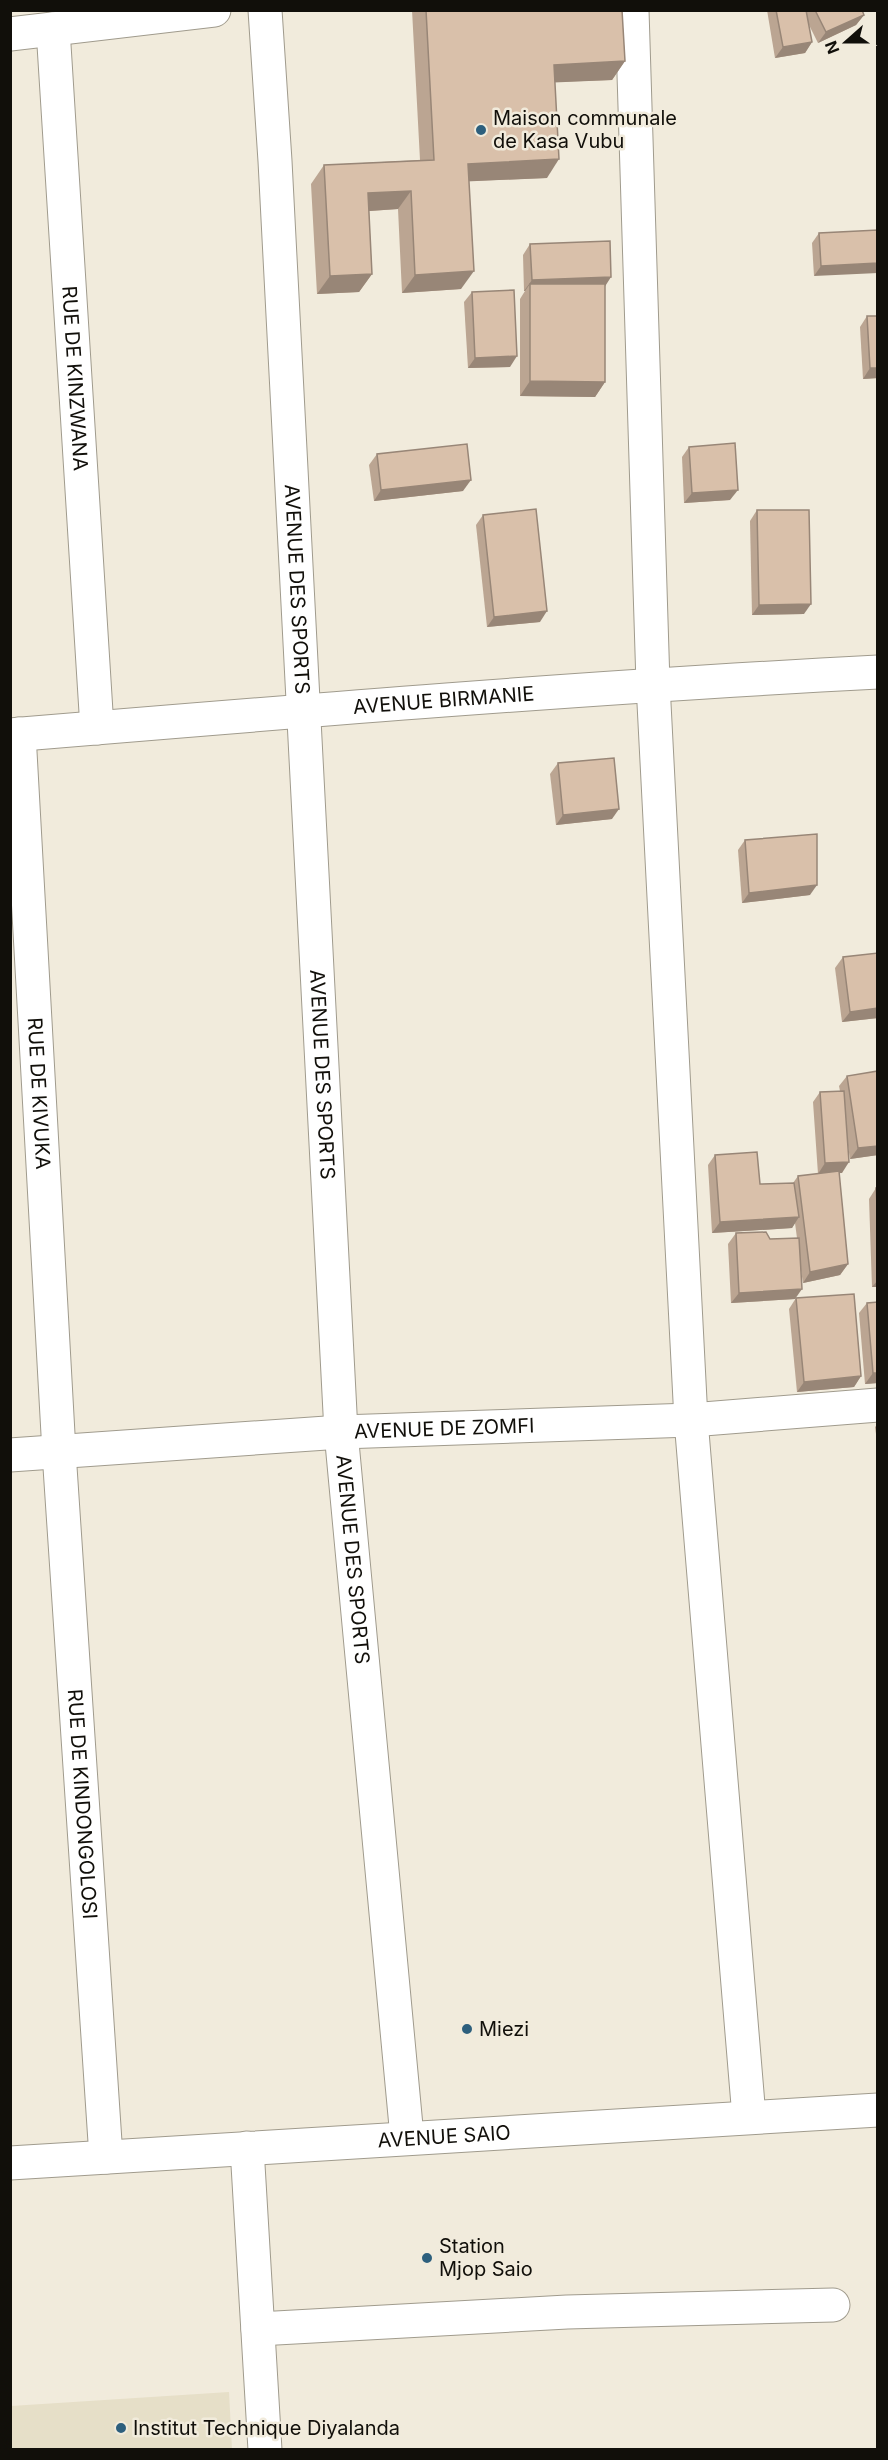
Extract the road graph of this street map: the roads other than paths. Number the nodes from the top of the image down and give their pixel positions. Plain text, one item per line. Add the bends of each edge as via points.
1 (214, 10) edge
2 (265, 10) edge
3 (632, 10) edge
4 (53, 29) junction
5 (10, 34) edge
6 (878, 672) edge
7 (654, 684) junction
8 (303, 710) junction
9 (97, 728) junction
10 (15, 735) edge
11 (878, 1406) edge
12 (690, 1420) junction
13 (341, 1432) junction
14 (59, 1452) junction
15 (10, 1455) edge
16 (878, 2110) edge
17 (749, 2117) junction
18 (407, 2138) junction
19 (247, 2148) junction
20 (106, 2157) junction
21 (10, 2163) edge
22 (833, 2306) dead end
23 (258, 2329) junction
24 (265, 2450) edge

1 - 4 street
2 - 8 street, AVENUE DES SPORTS
3 - 7 street
4 - 5 street
4 - 9 street, RUE DE KINZWANA
6 - 7 street, AVENUE BIRMANIE
7 - 8 street, AVENUE BIRMANIE
7 - 12 street
8 - 9 street, AVENUE BIRMANIE
8 - 13 street, AVENUE DES SPORTS
9 - 10 street, AVENUE BIRMANIE
10 - 14 street, RUE DE KIVUKA
11 - 12 street, AVENUE DE ZOMFI
12 - 13 street, AVENUE DE ZOMFI
12 - 17 street
13 - 14 street, AVENUE DE ZOMFI
13 - 18 street, AVENUE DES SPORTS
14 - 15 street, AVENUE DE ZOMFI
14 - 20 street, RUE DE KINDONGOLOSI
16 - 17 street, AVENUE SAIO
17 - 18 street, AVENUE SAIO
18 - 19 street, AVENUE SAIO
19 - 20 street, AVENUE SAIO
19 - 23 street
20 - 21 street, AVENUE SAIO
22 - 23 street via 567,2312
23 - 24 street

